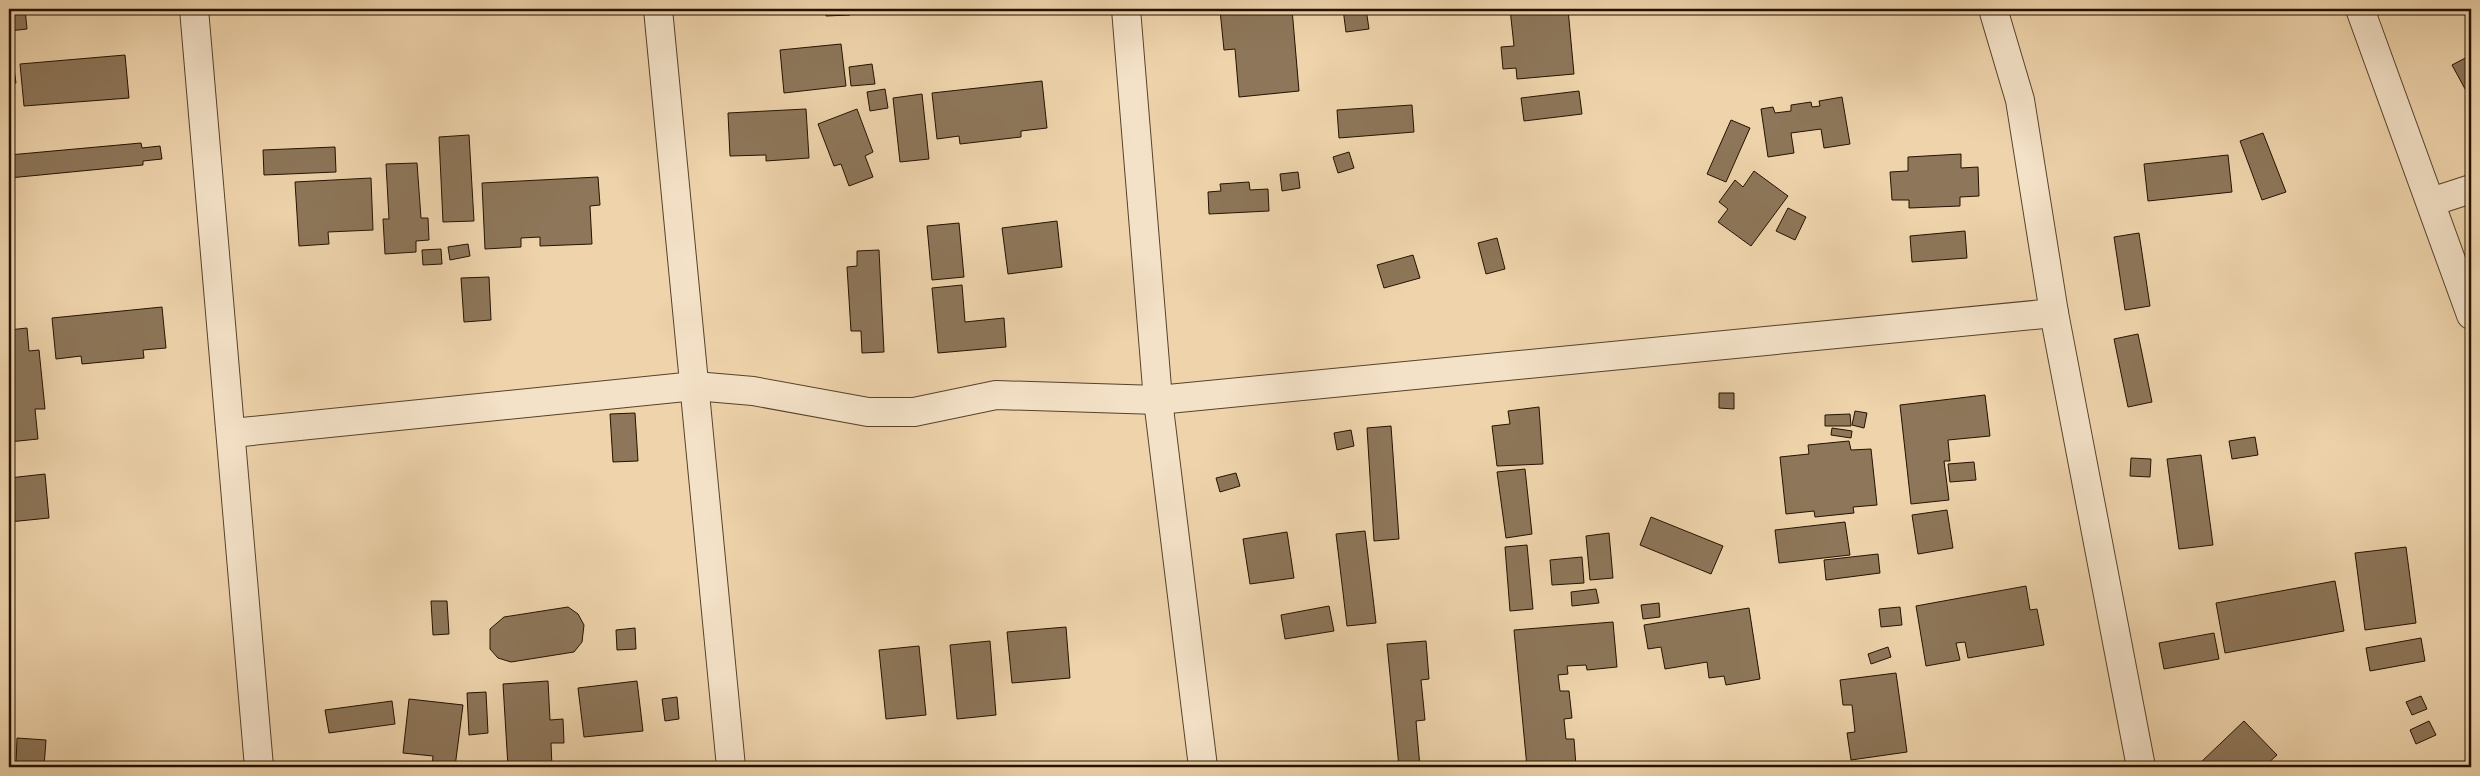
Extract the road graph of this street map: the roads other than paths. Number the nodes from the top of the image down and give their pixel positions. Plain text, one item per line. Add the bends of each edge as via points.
1 (194, 9) edge
2 (658, 9) edge
3 (1126, 9) edge
4 (1993, 9) edge
5 (2360, 9) edge
6 (2471, 189) edge
7 (2431, 202) junction
8 (2054, 313) junction
9 (2471, 316) edge
10 (695, 386) junction
11 (1158, 400) junction
12 (232, 433) junction
13 (259, 767) edge
14 (731, 767) edge
15 (1204, 767) edge
16 (2141, 767) edge

1 - 12 street
2 - 10 street
3 - 11 street
4 - 8 street via 2020,100
5 - 7 street
6 - 7 street
7 - 9 street
8 - 11 street
8 - 16 street
10 - 11 street via 753,391 868,412 914,412 996,395
10 - 12 street
10 - 14 street
11 - 15 street
12 - 13 street

